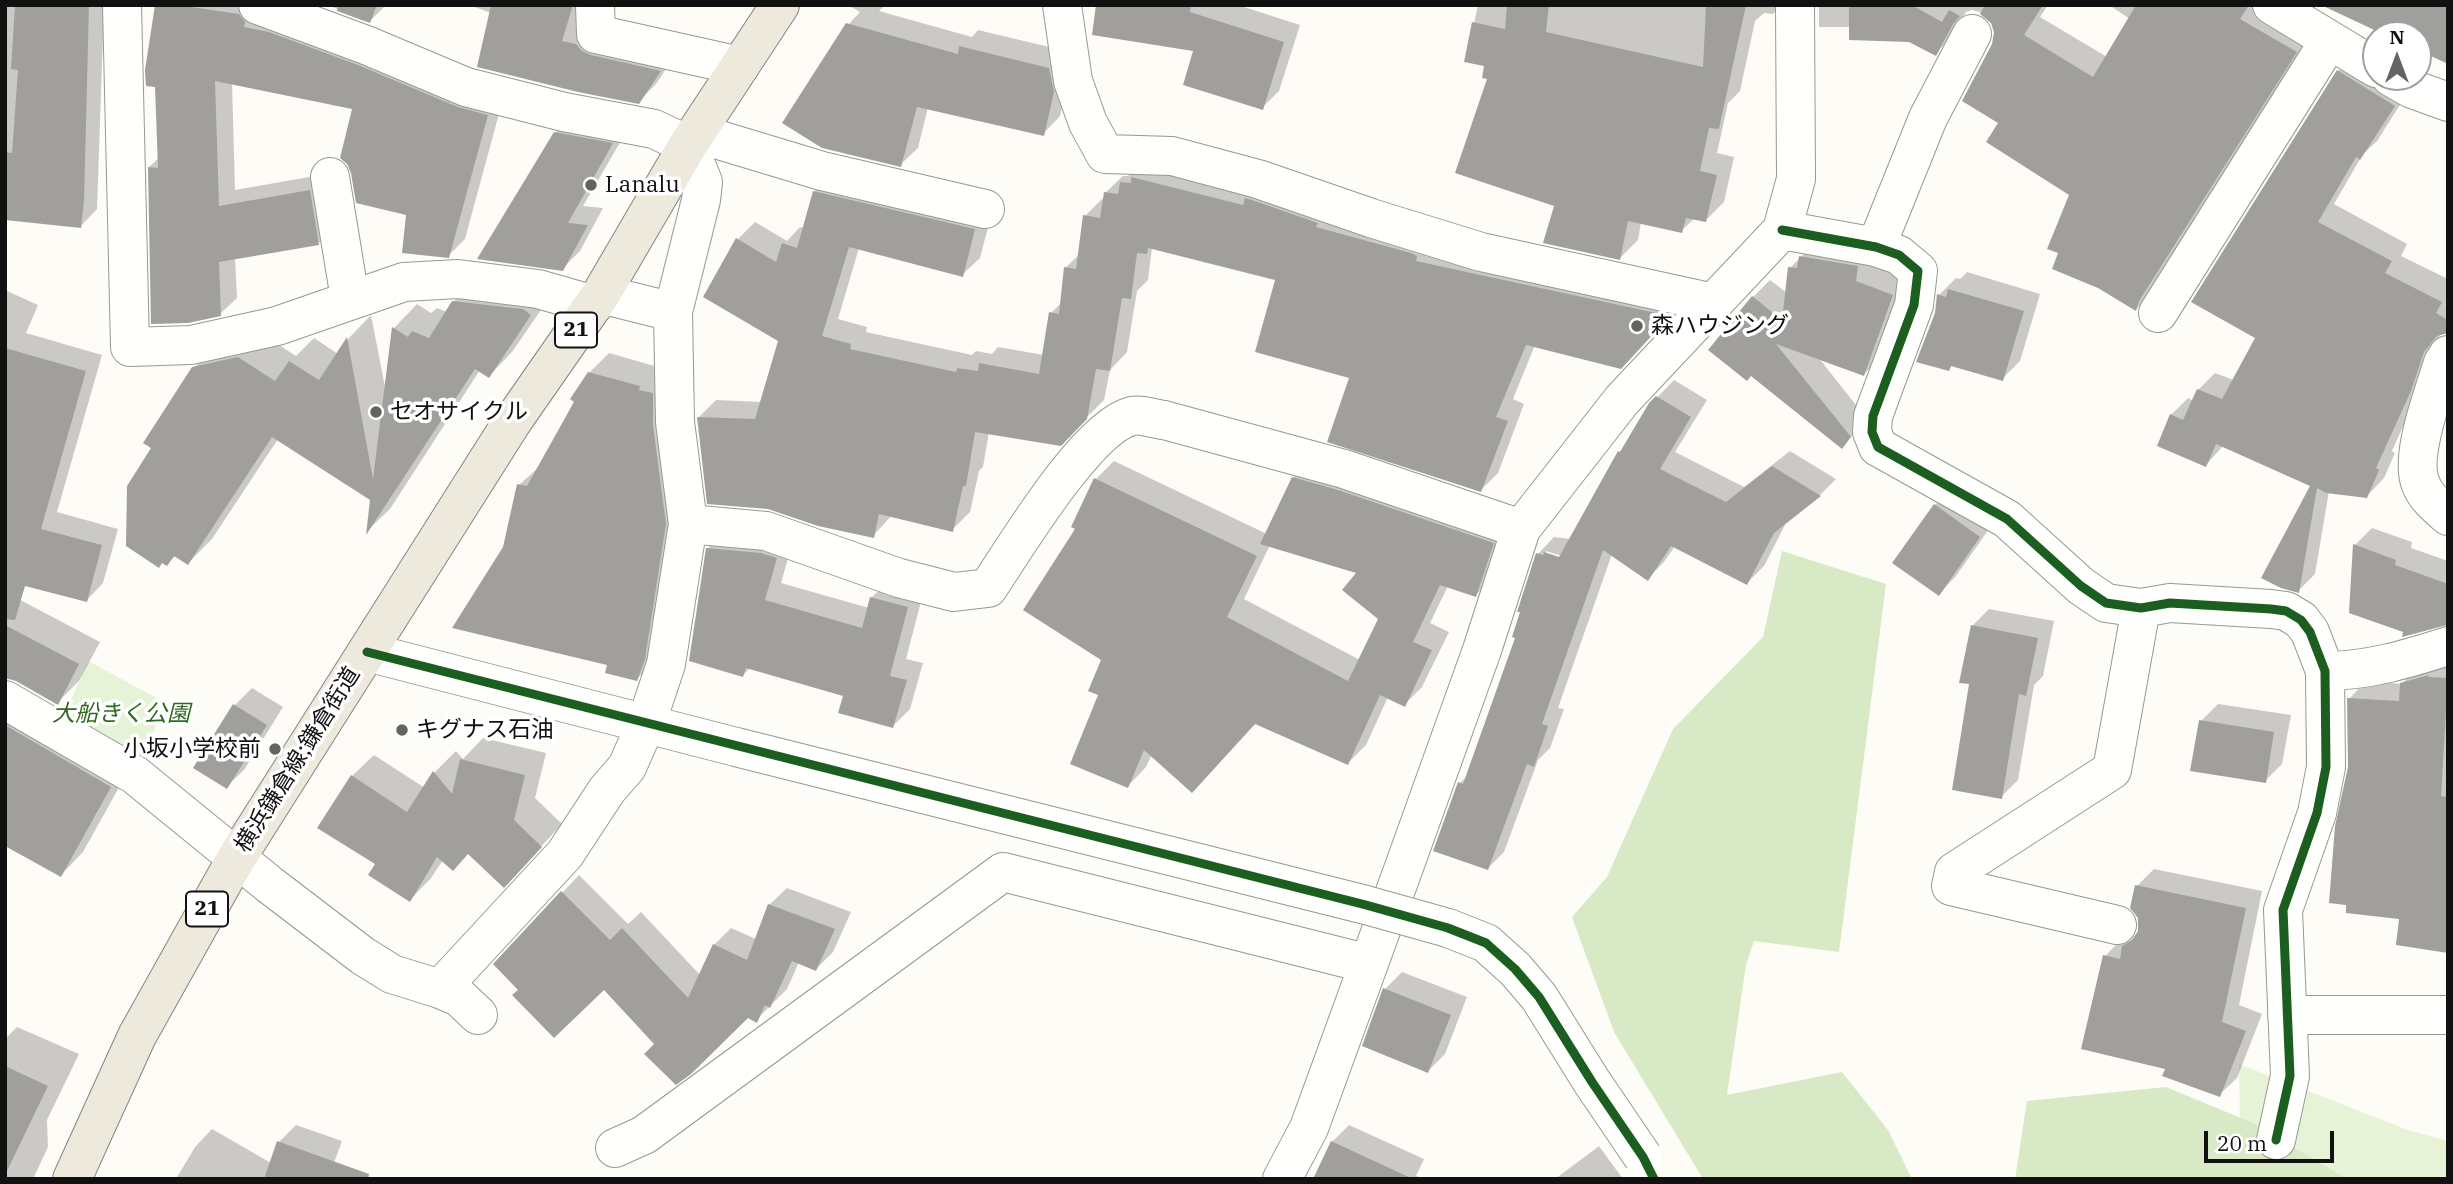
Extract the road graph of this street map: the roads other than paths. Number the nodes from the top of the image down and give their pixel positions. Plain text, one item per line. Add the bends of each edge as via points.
1 (122, 5) edge
2 (258, 5) edge
3 (595, 5) edge
4 (780, 5) edge
5 (1062, 5) edge
6 (1795, 5) edge
7 (2284, 8) edge
8 (1972, 34) dead end
9 (2329, 41) junction
10 (2362, 60) edge
11 (740, 66) junction
12 (2418, 91) edge
13 (2448, 102) edge
14 (692, 139) junction
15 (330, 177) dead end
16 (985, 209) dead end
17 (1782, 230) junction
18 (1876, 247) junction
19 (350, 299) junction
20 (597, 299) junction
21 (1714, 303) junction
22 (673, 312) junction
23 (2158, 313) dead end
24 (2448, 355) edge
25 (2448, 516) edge
26 (688, 524) junction
27 (1521, 529) junction
28 (2141, 608) junction
29 (2448, 646) edge
30 (367, 652) junction
31 (2325, 671) junction
32 (5, 700) edge
33 (646, 724) junction
34 (237, 857) junction
35 (2117, 925) dead end
36 (1369, 964) junction
37 (440, 989) junction
38 (478, 1015) dead end
39 (2287, 1015) junction
40 (2448, 1015) edge
41 (2276, 1140) dead end
42 (615, 1148) dead end
43 (1649, 1168) edge
44 (72, 1179) edge
45 (1282, 1179) edge

1 - 19 street via 130,347 191,345 277,326
2 - 14 street via 466,88
3 - 11 street via 596,34
4 - 11 main road, 横浜鎌倉線;鎌倉街道 / 21
5 - 21 street via 1073,81 1105,154 1172,156 1258,179 1481,252
6 - 17 street via 1796,179
7 - 9 street
8 - 18 street via 1928,118
9 - 10 street
9 - 23 street
11 - 14 main road, 横浜鎌倉線;鎌倉街道 / 21
12 - 13 street
14 - 16 street
14 - 20 main road, 横浜鎌倉線;鎌倉街道 / 21
14 - 22 street via 703,182
15 - 19 street
17 - 18 street
17 - 21 street
18 - 28 street via 1899,255 1918,271 1914,304 1873,416 1872,432 1878,447 2007,519 2106,603
19 - 20 street via 404,282 458,279
20 - 22 street
20 - 30 main road, 横浜鎌倉線;鎌倉街道 / 21 via 512,422
21 - 27 street via 1622,400
22 - 26 street via 675,422
24 - 25 street via 2420,438 2419,480 2427,496
26 - 27 street via 766,531 899,578 954,592 988,589 1074,463 1112,426 1133,415 1344,469
26 - 33 street via 666,664
27 - 36 street
28 - 31 street via 2170,603 2286,611 2310,632
28 - 35 street via 2112,770 1954,872 1951,886
29 - 31 street via 2355,671
30 - 33 street
30 - 34 main road, 横浜鎌倉線;鎌倉街道 / 21
31 - 39 street via 2326,767 2317,813 2283,910
32 - 34 street via 135,775
33 - 37 street via 627,767 565,854
33 - 43 street, bridge via 1366,905 1486,943 1539,998
34 - 37 street via 382,968
34 - 44 main road, 横浜鎌倉線;鎌倉街道 / 21 via 137,1035
36 - 42 street via 1003,872 653,1129
36 - 45 street via 1309,1128
37 - 38 street
39 - 40 street
39 - 41 street via 2290,1076

